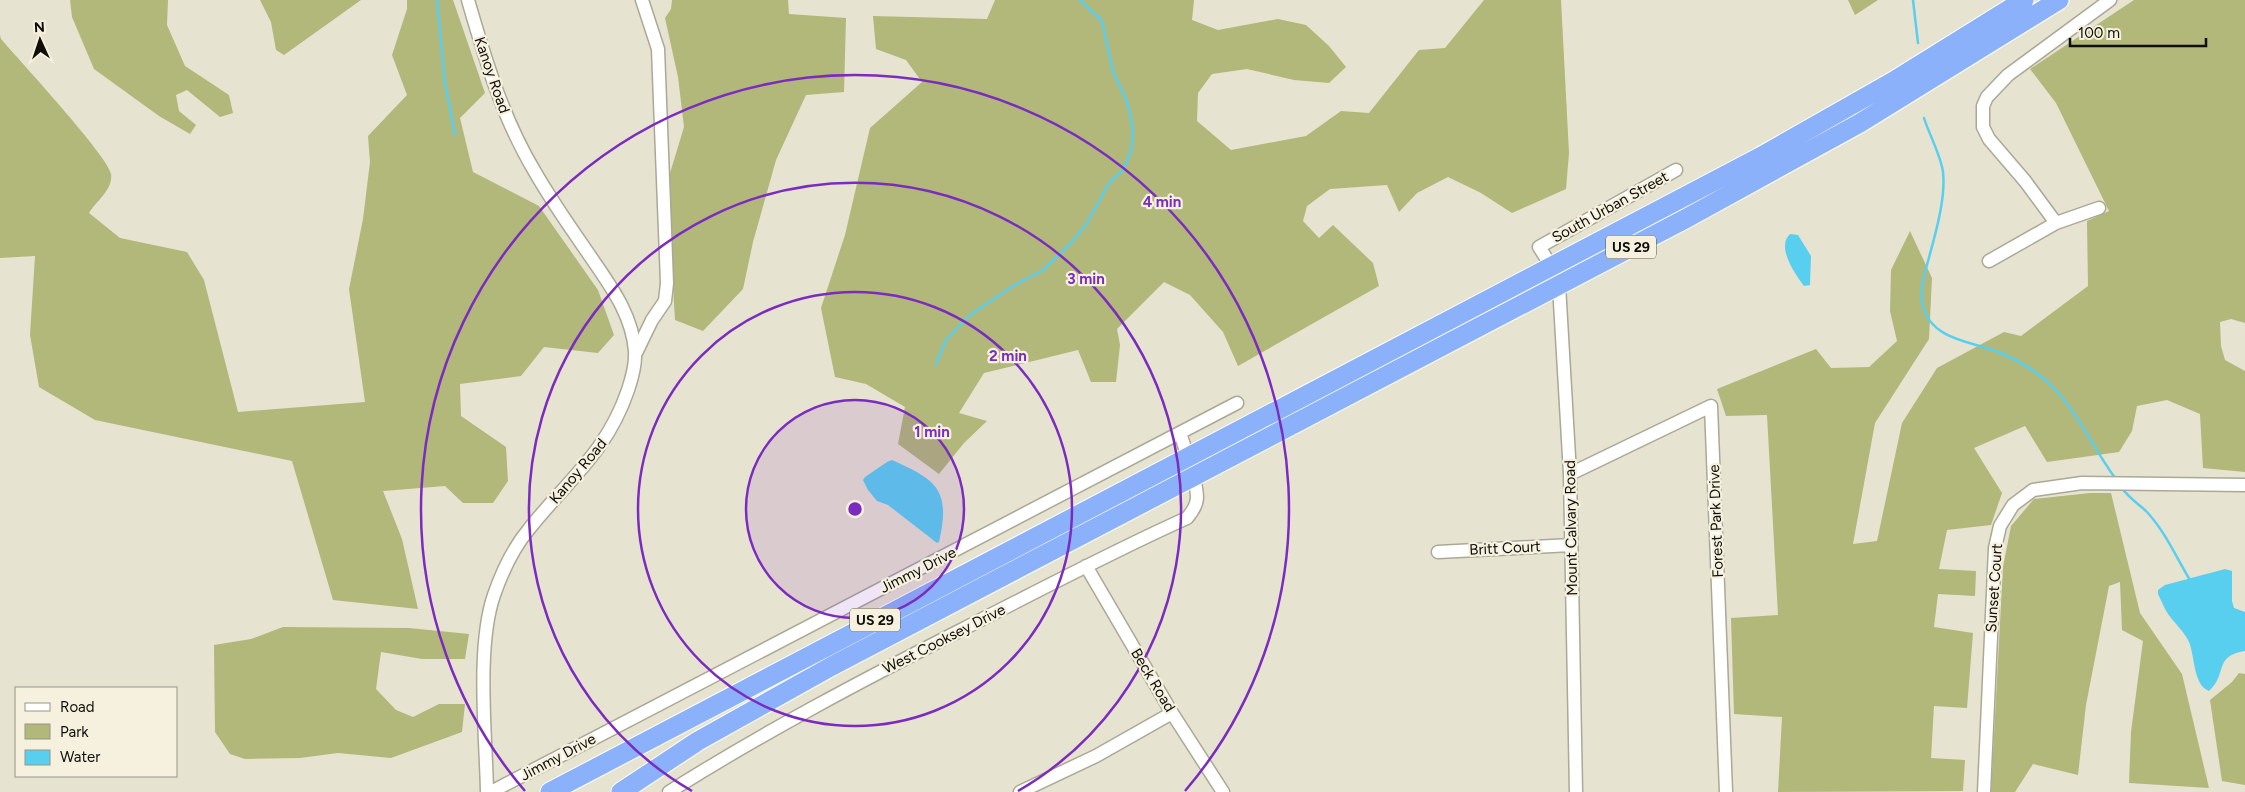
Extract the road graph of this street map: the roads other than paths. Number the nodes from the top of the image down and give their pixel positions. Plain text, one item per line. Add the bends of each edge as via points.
1 (468, 0) edge
2 (642, 0) edge
3 (2024, 0) edge
4 (2059, 0) edge
5 (2110, 0) edge
6 (1676, 170) dead end
7 (2099, 208) dead end
8 (2056, 223) junction
9 (1989, 261) dead end
10 (1552, 267) junction
11 (1559, 285) junction
12 (635, 354) junction
13 (1237, 403) dead end
14 (1180, 433) junction
15 (1188, 456) junction
16 (1570, 474) junction
17 (1194, 478) junction
18 (2245, 485) edge
19 (1572, 545) junction
20 (1438, 552) dead end
21 (1086, 566) junction
22 (1172, 713) junction
23 (1046, 787) edge
24 (488, 792) edge
25 (492, 792) edge
26 (550, 792) edge
27 (621, 792) edge
28 (669, 792) edge
29 (1020, 792) edge
30 (1224, 792) edge
31 (1576, 792) edge
32 (1726, 792) edge
33 (1984, 792) edge

1 - 12 street, Kanoy Road via 500,102 516,138 617,296 633,334
2 - 12 street via 658,49 667,283 665,300
3 - 10 highway, US 29 via 1818,124
4 - 11 highway, US 29 via 1860,123
5 - 8 street via 2008,75 1987,97 1983,106 1983,127 1989,139
6 - 10 street, South Urban Street via 1539,247
7 - 8 street
8 - 9 street
10 - 11 street, Mount Calvary Road
10 - 15 highway, US 29
11 - 16 street, Mount Calvary Road
11 - 17 highway, US 29
12 - 24 street, Kanoy Road via 632,378 614,425 594,456 528,530 511,556 494,596 487,628 484,685
13 - 14 street, Jimmy Drive
14 - 15 street
14 - 25 street, Jimmy Drive
15 - 26 highway, US 29
16 - 19 street, Mount Calvary Road
16 - 32 street, Forest Park Drive via 1711,406
17 - 21 street, West Cooksey Drive via 1198,494 1196,508 1187,518
17 - 27 highway, US 29 via 832,666 698,741
18 - 33 street, Sunset Court via 2082,483 2033,490 2013,505 2000,526 1995,548
19 - 20 street, Britt Court
19 - 31 street, Mount Calvary Road
21 - 22 street, Beck Road
21 - 28 street, West Cooksey Drive via 835,695
22 - 23 street
22 - 30 street, Beck Road
23 - 29 street

